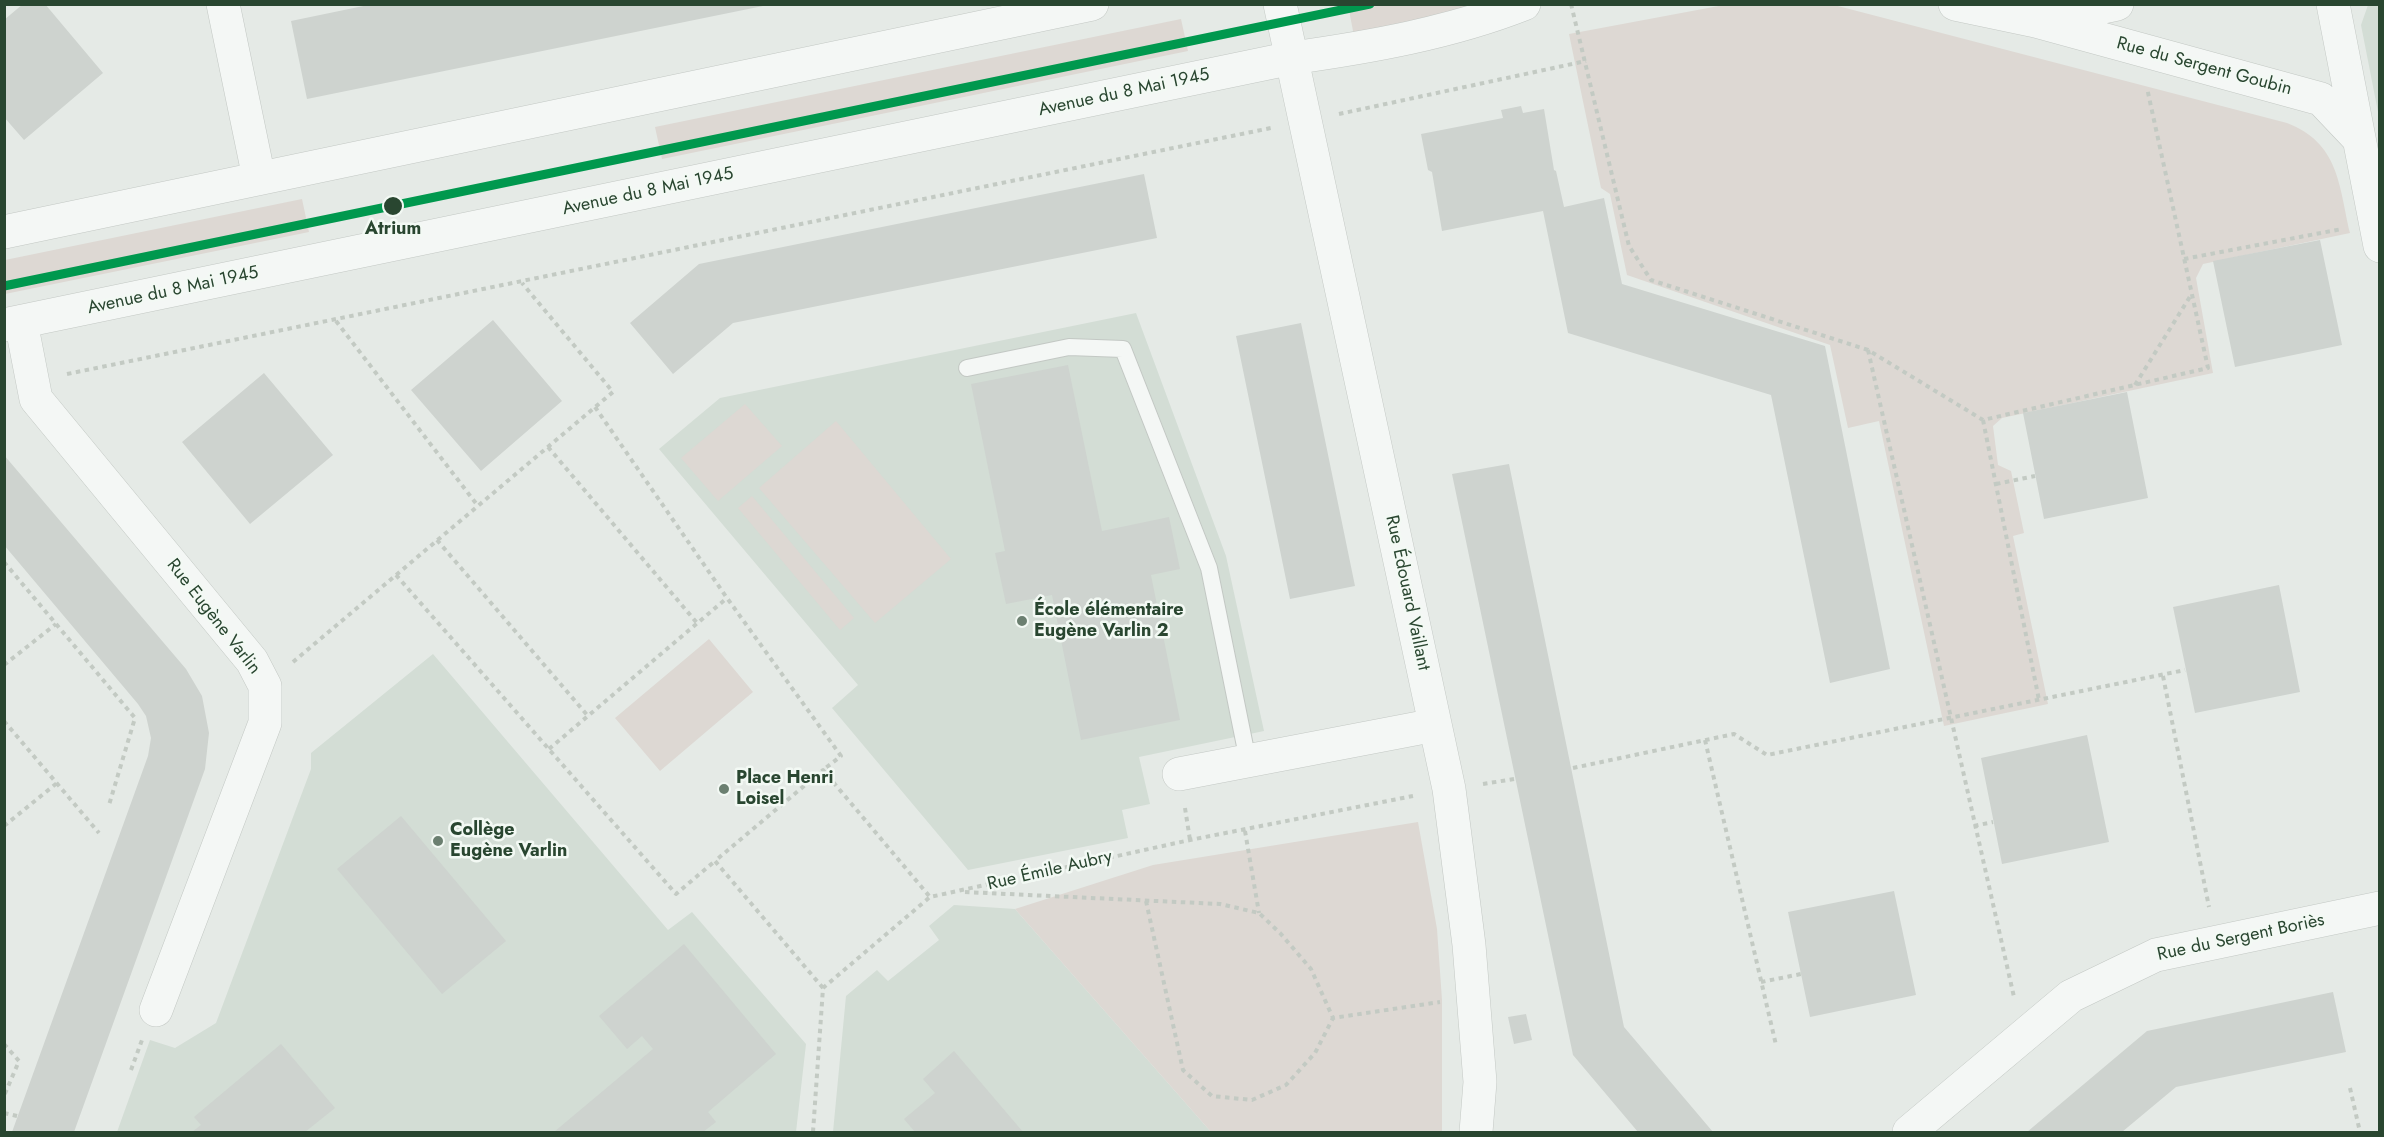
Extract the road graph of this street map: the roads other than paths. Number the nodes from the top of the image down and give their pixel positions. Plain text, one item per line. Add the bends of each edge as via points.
1 (223, 4) edge
2 (1092, 4) edge
3 (1280, 4) edge
4 (1524, 4) edge
5 (1955, 4) edge
6 (2117, 4) edge
7 (2333, 4) edge
8 (2036, 21) junction
9 (1292, 58) junction
10 (2358, 138) junction
11 (259, 178) junction
12 (4, 232) edge
13 (2377, 235) edge
14 (13, 324) edge
15 (967, 368) dead end
16 (1435, 725) junction
17 (1248, 761) junction
18 (1179, 774) dead end
19 (2379, 908) edge
20 (156, 1010) dead end
21 (1476, 1132) edge
22 (1910, 1132) edge

1 - 11 street
2 - 11 street
3 - 9 street
4 - 9 street, Avenue du 8 Mai 1945 via 1481,21
5 - 8 street, Rue du Sergent Goubin
6 - 8 street, Rue du Sergent Goubin
7 - 10 street
8 - 10 street, Rue du Sergent Goubin via 2321,99
9 - 14 street, Avenue du 8 Mai 1945
9 - 16 street, Rue Édouard Vaillant
10 - 13 street
11 - 12 street
14 - 20 street, Rue Eugène Varlin via 36,399 252,661 265,686 265,723
15 - 17 lane via 1070,347 1123,349 1209,568
16 - 17 street
16 - 21 street, Rue Édouard Vaillant via 1449,789 1469,945 1480,1082
17 - 18 street
19 - 22 street, Rue du Sergent Boriès via 2156,955 2071,996

